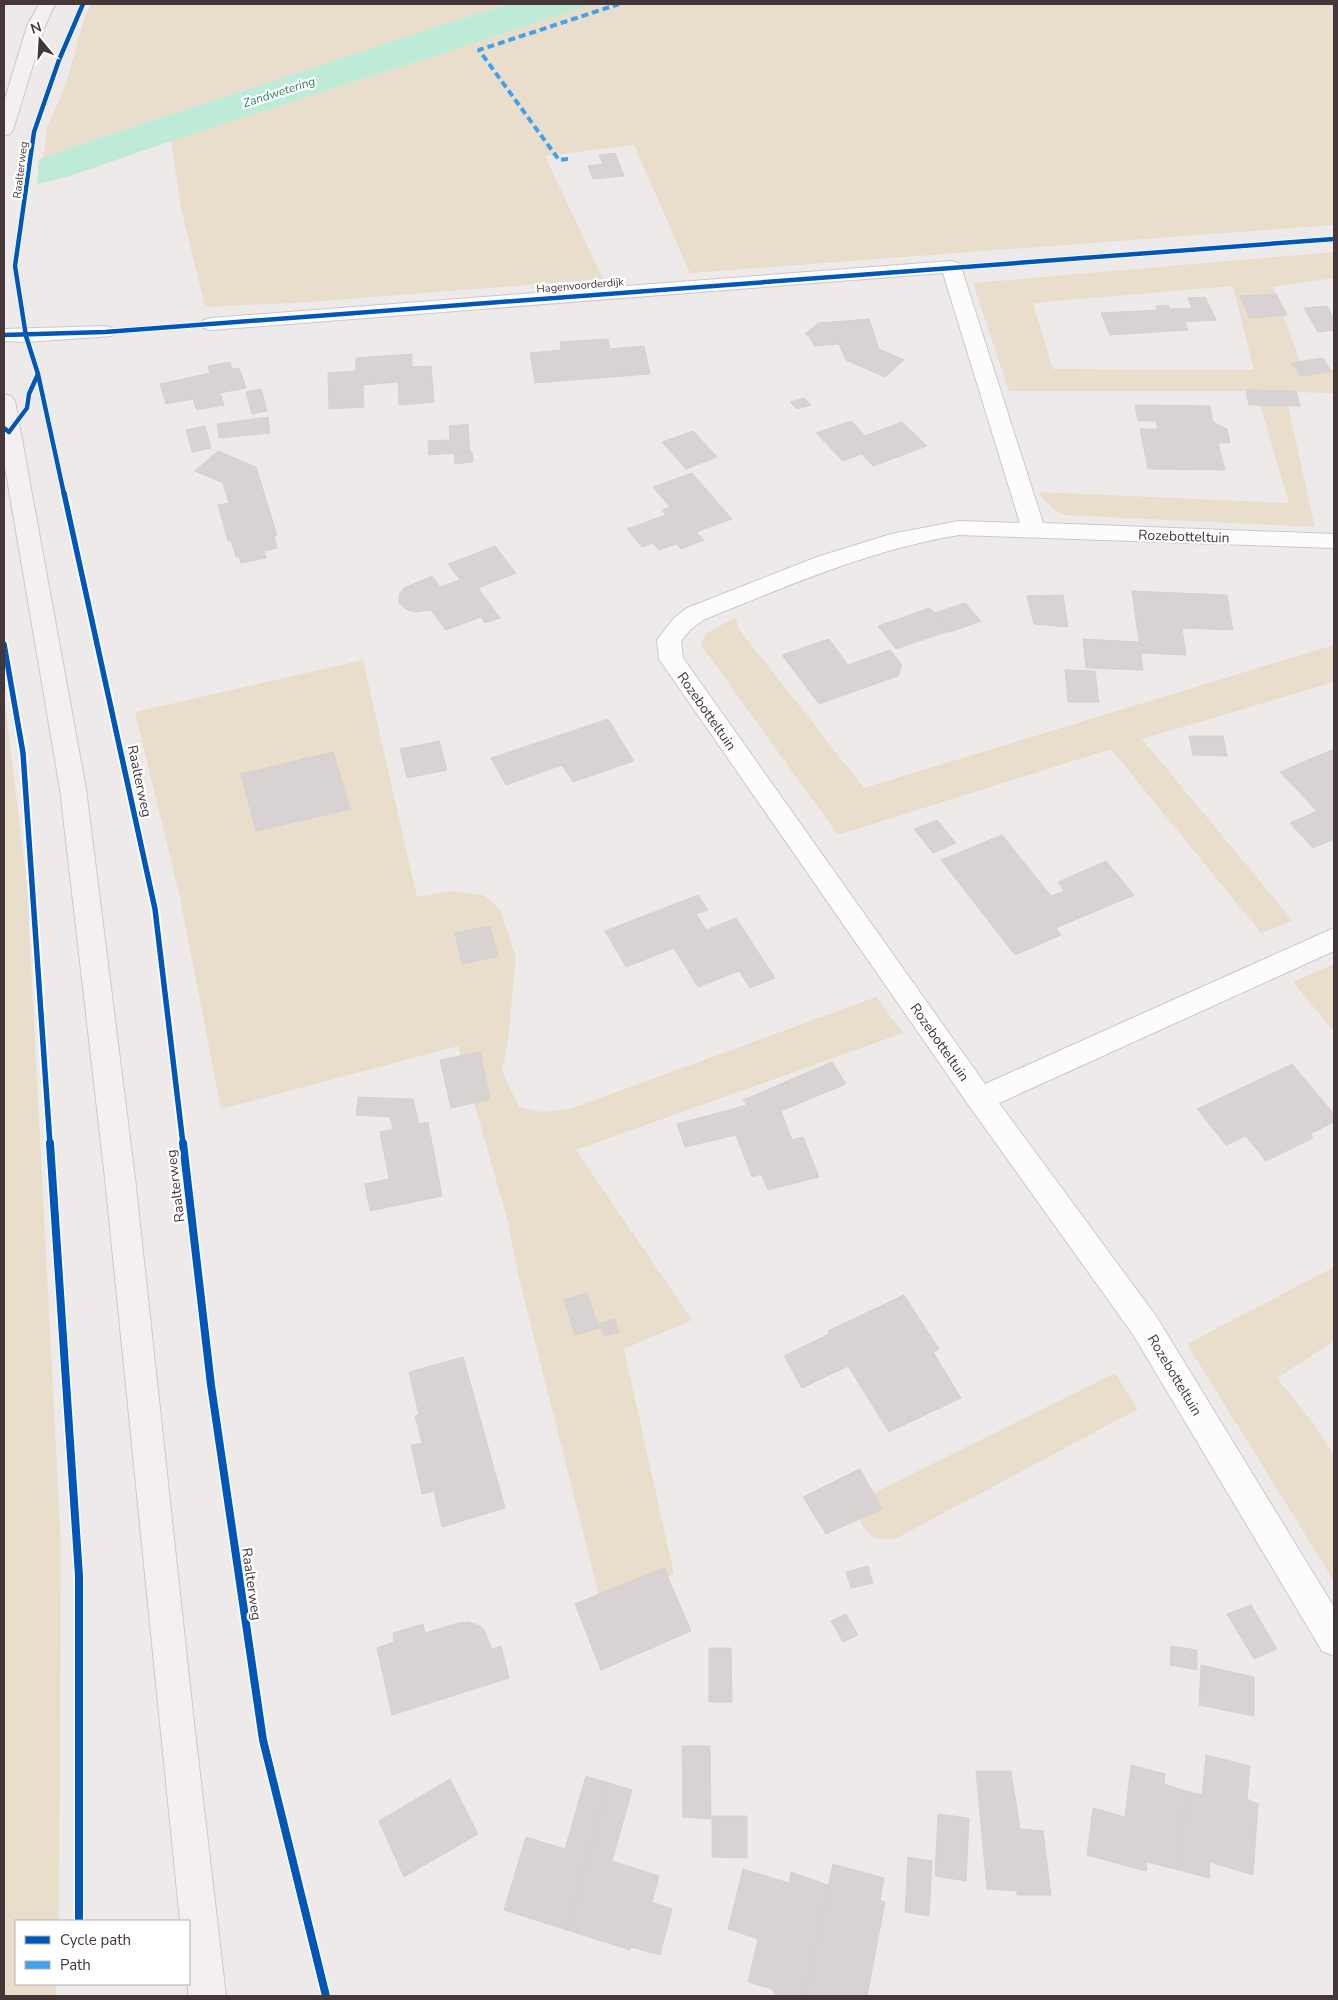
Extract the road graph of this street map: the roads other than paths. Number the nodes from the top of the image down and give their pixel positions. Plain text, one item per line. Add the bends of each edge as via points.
1 (47, 4) edge
2 (4, 130) edge
3 (211, 324) dead end
4 (105, 332) dead end
5 (4, 334) edge
6 (4, 401) edge
7 (1034, 531) junction
8 (1334, 541) edge
9 (1334, 939) edge
10 (980, 1099) junction
11 (1334, 1639) edge
12 (207, 1996) edge

1 - 2 main road, Raalterweg via 36,26
3 - 7 street, Hagenvoorderdijk via 950,267
4 - 5 street
6 - 12 main road via 73,789 120,1178
7 - 8 street, Rozebotteltuin
7 - 10 street, Rozebotteltuin via 959,528 874,545 695,614 669,640 671,659
9 - 10 street
10 - 11 street, Rozebotteltuin via 1145,1326

